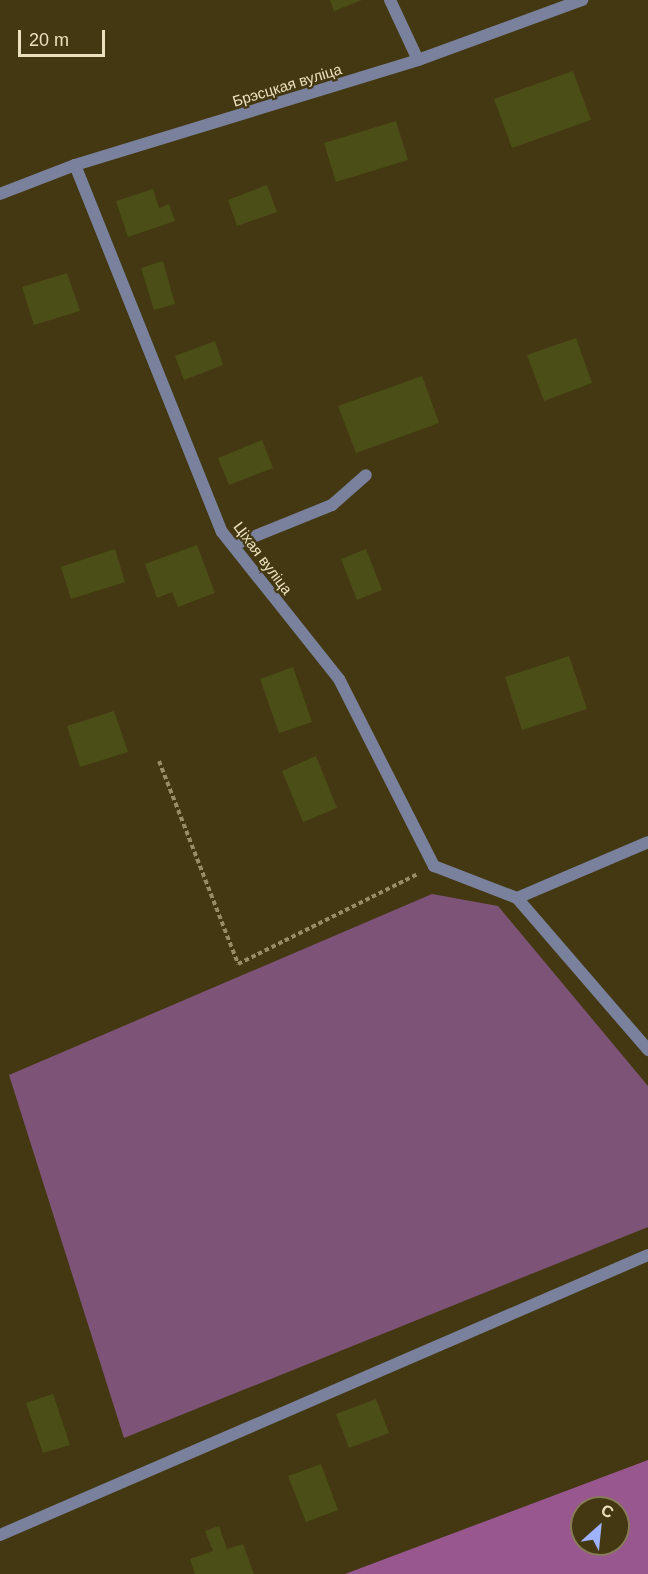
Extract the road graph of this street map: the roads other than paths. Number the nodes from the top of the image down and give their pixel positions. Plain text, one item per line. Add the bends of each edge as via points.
1 (390, 0) edge
2 (582, 0) edge
3 (418, 60) junction
4 (75, 165) junction
5 (0, 194) edge
6 (366, 475) dead end
7 (233, 545) junction
8 (648, 842) edge
9 (517, 898) junction
10 (648, 1050) edge
11 (648, 1255) edge
12 (0, 1535) edge

1 - 3 street
2 - 3 street, Брэсцкая вуліца
3 - 4 street, Брэсцкая вуліца
4 - 5 street, Брэсцкая вуліца
4 - 7 street, Ціхая вуліца via 222,532
6 - 7 street via 332,505
7 - 9 street, Ціхая вуліца via 339,679 434,866
8 - 9 street
9 - 10 street
11 - 12 street

